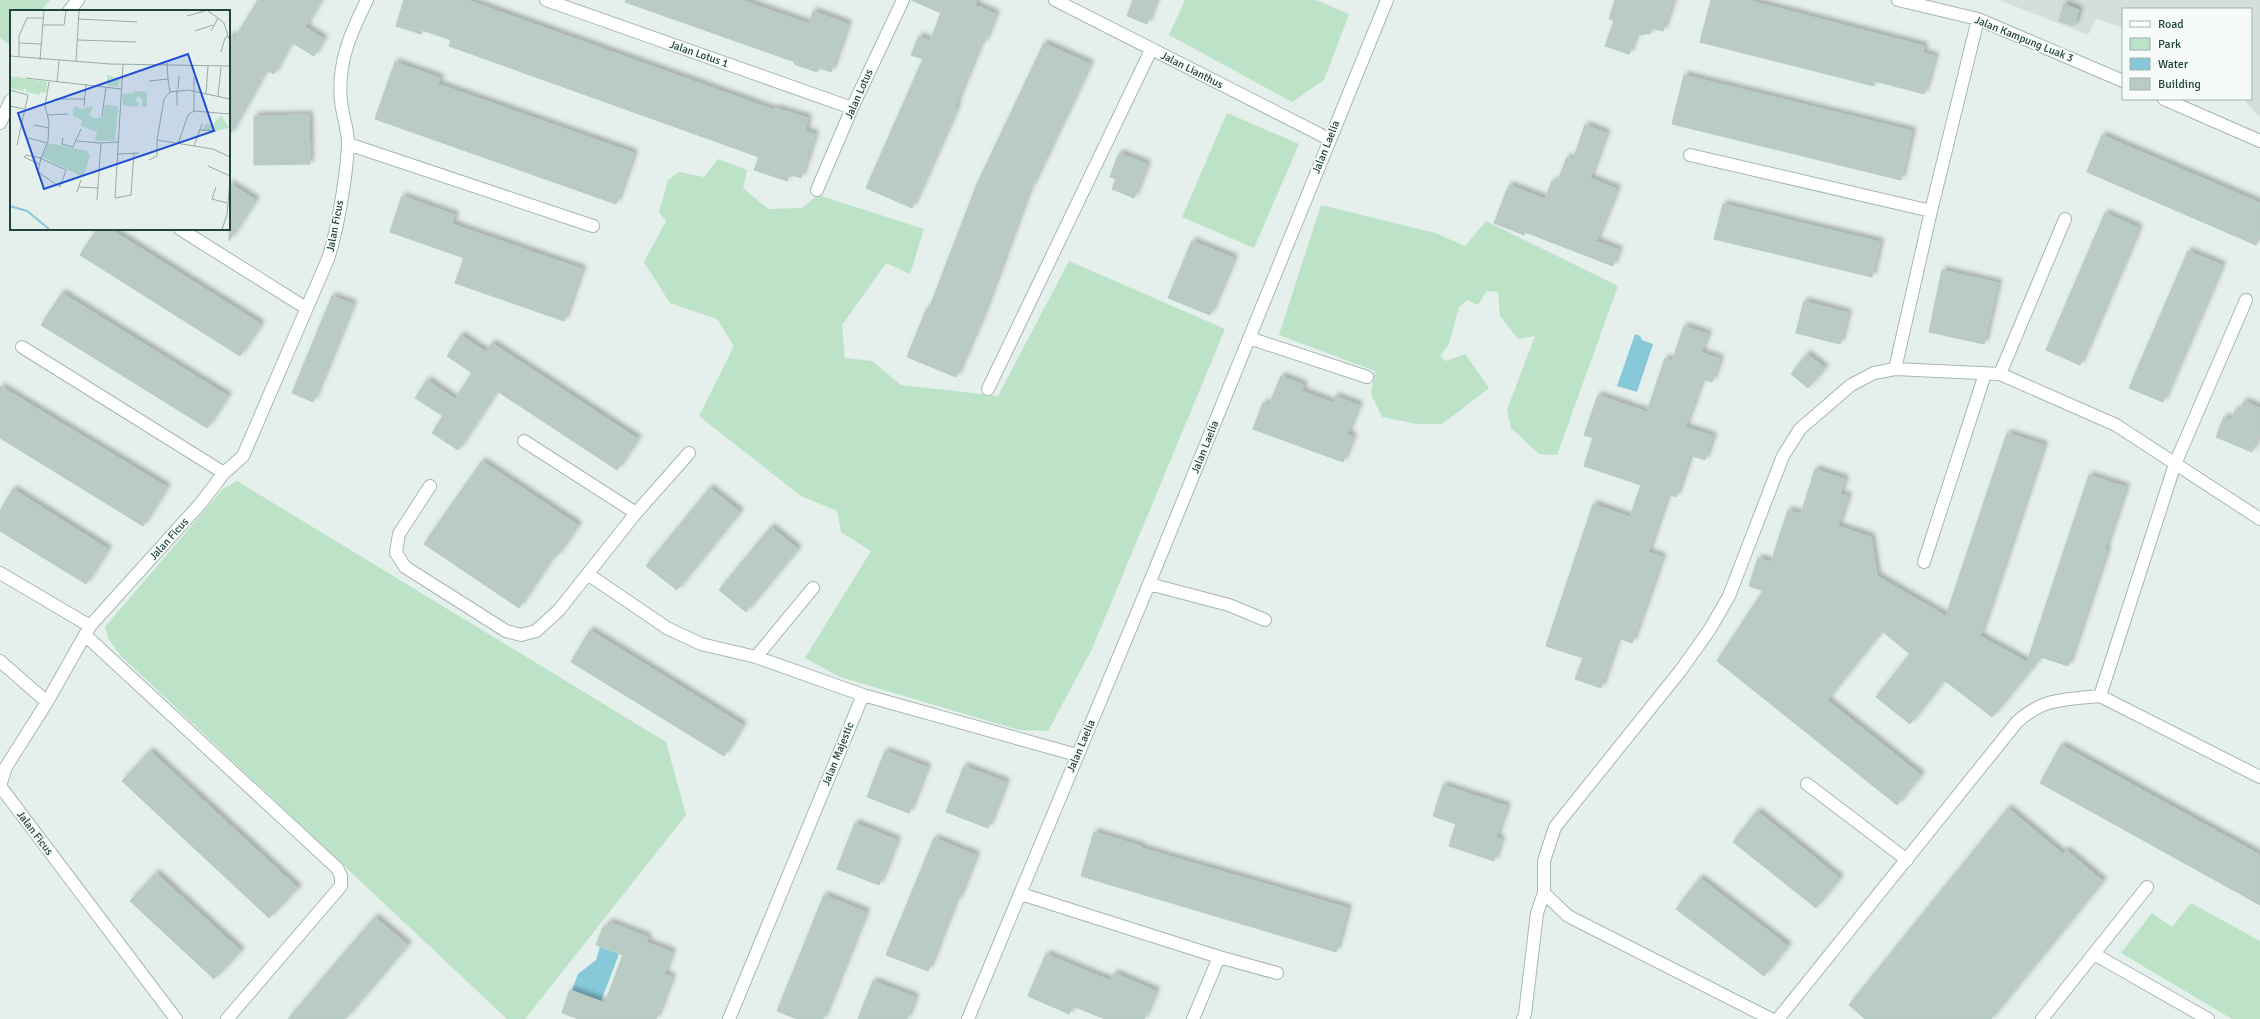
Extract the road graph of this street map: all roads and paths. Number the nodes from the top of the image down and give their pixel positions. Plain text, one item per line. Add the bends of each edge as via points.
1 (78, 0) edge
2 (368, 0) edge
3 (546, 0) edge
4 (902, 0) edge
5 (1055, 0) edge
6 (1387, 0) edge
7 (1898, 0) edge
8 (70, 10) edge
9 (1978, 19) junction
10 (1151, 50) junction
11 (2122, 81) edge
12 (2166, 100) edge
13 (10, 102) edge
14 (852, 108) junction
15 (0, 123) edge
16 (1329, 139) junction
17 (2260, 141) edge
18 (348, 144) junction
19 (1690, 155) dead end
20 (817, 190) dead end
21 (1931, 211) junction
22 (2065, 219) dead end
23 (593, 226) dead end
24 (182, 230) edge
25 (2246, 300) dead end
26 (306, 308) junction
27 (1249, 338) junction
28 (22, 347) dead end
29 (1895, 369) junction
30 (1985, 374) junction
31 (2000, 374) junction
32 (1367, 377) dead end
33 (988, 389) dead end
34 (524, 441) dead end
35 (688, 453) dead end
36 (2175, 464) junction
37 (224, 473) junction
38 (430, 486) dead end
39 (636, 513) junction
40 (2260, 519) edge
41 (1924, 562) dead end
42 (0, 572) edge
43 (589, 575) junction
44 (1149, 584) junction
45 (813, 588) dead end
46 (1265, 620) dead end
47 (88, 631) junction
48 (756, 657) junction
49 (0, 661) edge
50 (863, 695) junction
51 (2100, 696) junction
52 (47, 702) junction
53 (1077, 755) junction
54 (2260, 777) edge
55 (1807, 784) dead end
56 (1907, 860) junction
57 (2147, 887) dead end
58 (1544, 893) junction
59 (1021, 894) junction
60 (2094, 954) junction
61 (1219, 957) junction
62 (1277, 973) dead end
63 (176, 1019) edge
64 (228, 1019) edge
65 (728, 1019) edge
66 (968, 1019) edge
67 (1193, 1019) edge
68 (1523, 1019) edge
69 (1771, 1019) edge
70 (1778, 1019) edge
71 (2042, 1019) edge
72 (2208, 1019) edge

1 - 8 street
2 - 18 street, Jalan Ficus via 349,35 340,73 340,100
3 - 14 street, Jalan Lotus 1
4 - 14 street, Jalan Lotus
5 - 10 street, Jalan Lianthus
6 - 16 street, Jalan Laelia
7 - 9 street, Jalan Kampung Luak 3
9 - 11 street, Jalan Kampung Luak 3
9 - 21 street
10 - 16 street, Jalan Lianthus
10 - 33 street
12 - 17 street
13 - 15 street
14 - 20 street, Jalan Lotus
16 - 27 street, Jalan Laelia
18 - 23 street
18 - 26 street, Jalan Ficus via 334,240
19 - 21 street
21 - 29 street
22 - 31 street
24 - 26 street
25 - 36 street
26 - 37 street, Jalan Ficus via 243,456
27 - 32 street
27 - 44 street, Jalan Laelia
28 - 37 street
29 - 30 street
29 - 58 street via 1874,373 1851,385 1800,429 1783,456 1729,596 1710,629 1681,670 1555,827 1544,861
30 - 31 street
30 - 41 street
31 - 36 street via 2116,425
34 - 39 street
35 - 39 street
36 - 40 street
36 - 51 street
37 - 47 street, Jalan Ficus via 201,503
38 - 43 street via 399,534 396,553 405,567 506,631 521,635 536,631 559,610
39 - 43 street
42 - 47 street
43 - 48 street via 667,628 701,644
44 - 46 street via 1229,606
44 - 53 street, Jalan Laelia
45 - 48 street
47 - 52 street, Jalan Ficus
47 - 64 street via 337,868 341,876 341,886
48 - 50 street
49 - 52 street
50 - 53 street
50 - 65 street, Jalan Majestic
51 - 54 street
51 - 56 street via 2041,704 2028,712 2017,722
52 - 63 street, Jalan Ficus via 6,767 0,786
53 - 59 street, Jalan Laelia
55 - 56 street
56 - 70 street
57 - 60 street
58 - 68 street via 1537,913
58 - 69 street via 1568,916
59 - 61 street
59 - 66 street, Jalan Laelia
60 - 71 street
60 - 72 street
61 - 62 street
61 - 67 street

